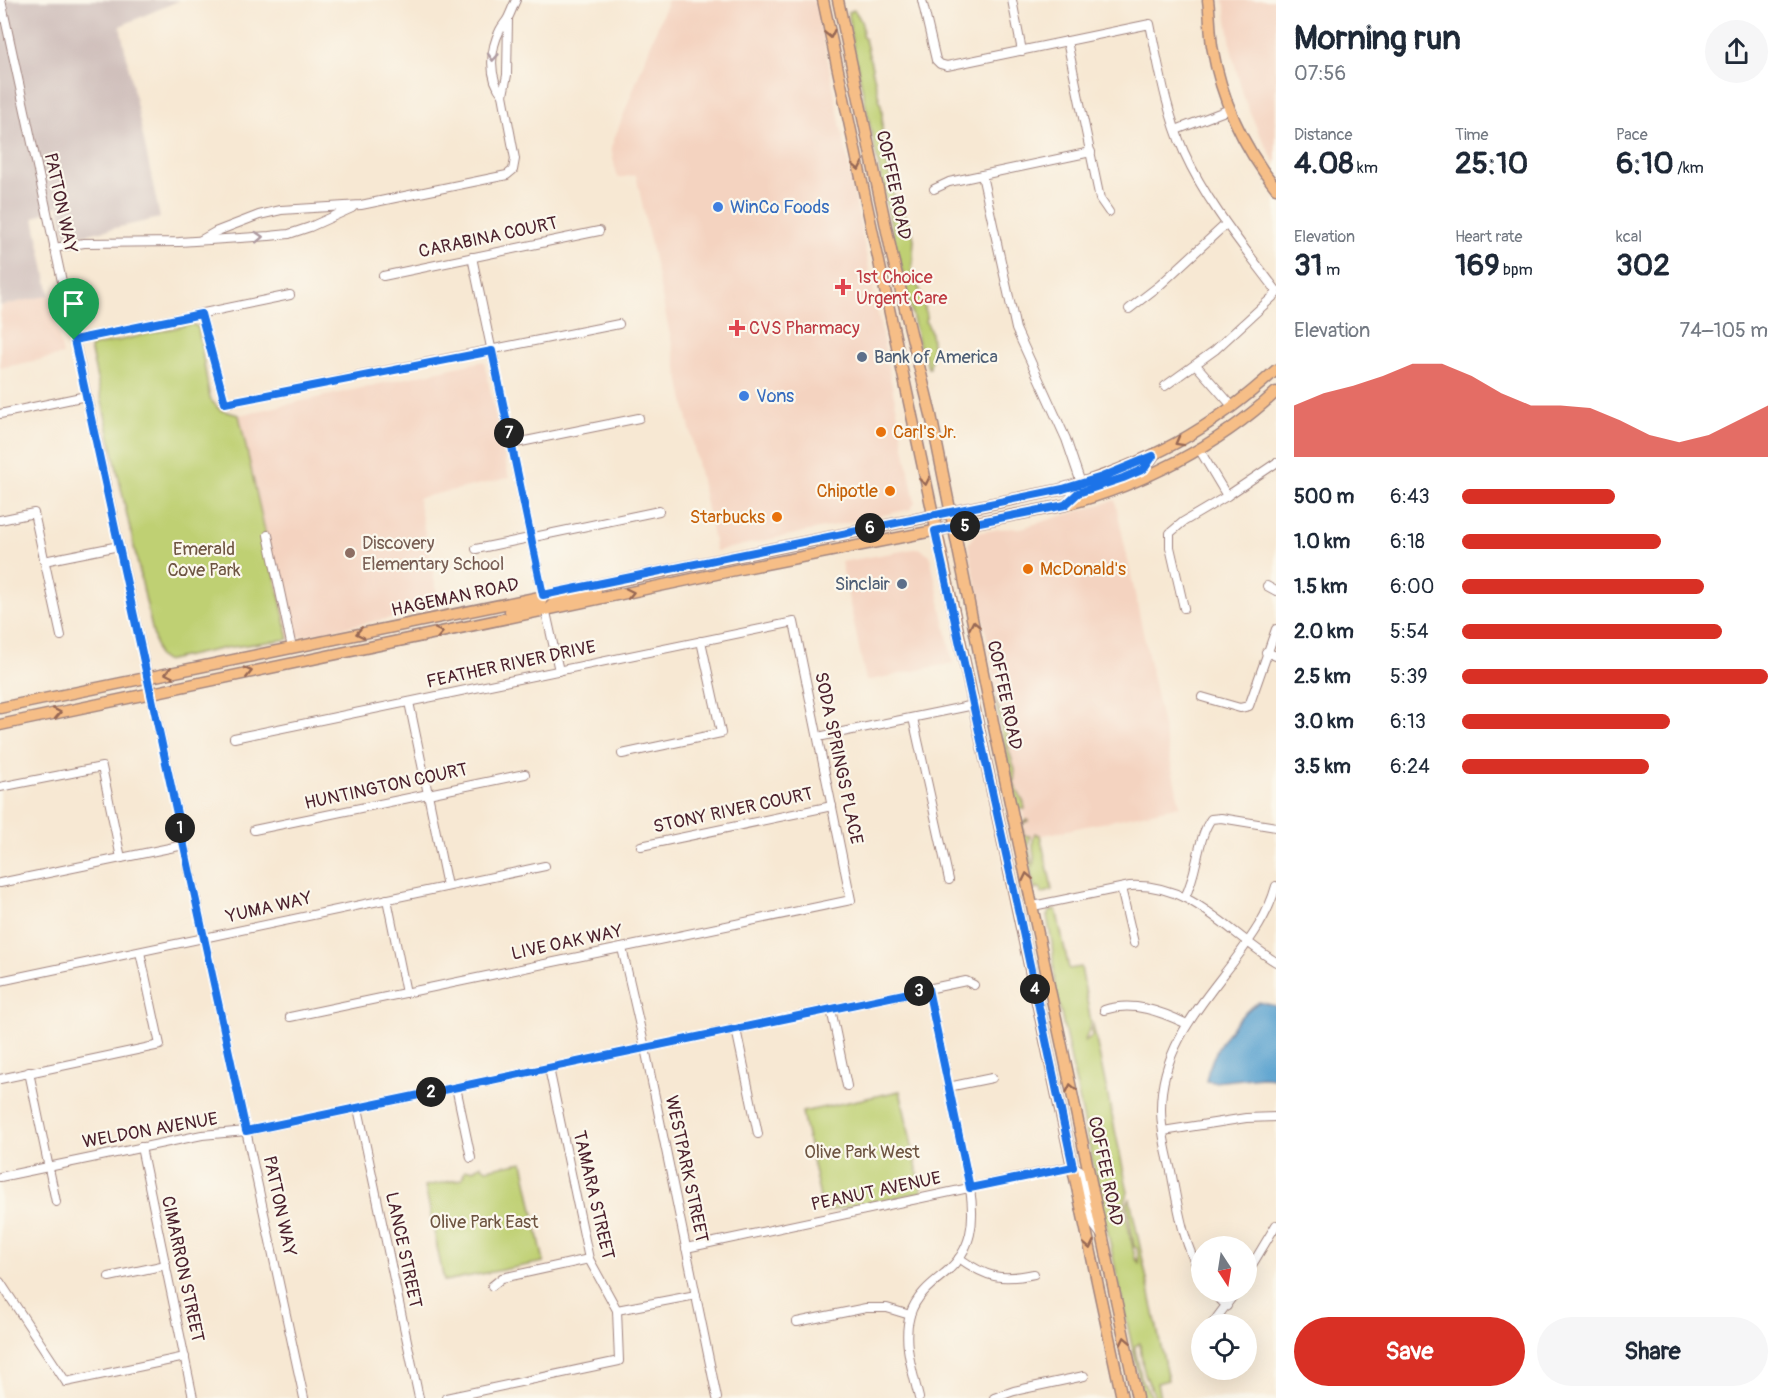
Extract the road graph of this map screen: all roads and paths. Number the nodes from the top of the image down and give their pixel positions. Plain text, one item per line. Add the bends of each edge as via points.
1 (1, 0) edge
2 (516, 0) edge
3 (823, 0) edge
4 (838, 0) edge
5 (922, 0) edge
6 (1012, 0) edge
7 (1208, 0) edge
8 (507, 19) junction
9 (1067, 41) junction
10 (1022, 51) junction
11 (503, 95) junction
12 (1230, 109) junction
13 (1176, 130) junction
14 (1090, 152) junction
15 (982, 175) junction
16 (1276, 188) edge
17 (934, 189) dead end
18 (361, 205) junction
19 (1109, 212) dead end
20 (1226, 224) junction
21 (599, 231) dead end
22 (201, 240) junction
23 (54, 248) junction
24 (472, 257) junction
25 (383, 276) dead end
26 (1276, 292) edge
27 (290, 295) dead end
28 (1129, 309) dead end
29 (201, 314) junction
30 (619, 324) dead end
31 (74, 340) junction
32 (492, 351) junction
33 (1196, 365) junction
34 (1276, 370) edge
35 (1166, 386) dead end
36 (1276, 392) edge
37 (86, 396) junction
38 (1233, 407) junction
39 (0, 414) edge
40 (639, 418) dead end
41 (511, 444) junction
42 (1199, 449) junction
43 (1153, 456) junction
44 (1276, 463) edge
45 (1081, 483) junction
46 (1227, 496) junction
47 (1065, 505) junction
48 (659, 511) dead end
49 (951, 511) junction
50 (932, 515) junction
51 (0, 520) edge
52 (954, 528) junction
53 (935, 531) junction
54 (268, 535) dead end
55 (531, 538) junction
56 (809, 540) junction
57 (118, 546) junction
58 (476, 549) dead end
59 (44, 561) junction
60 (740, 569) junction
61 (621, 581) junction
62 (1267, 586) dead end
63 (1276, 591) edge
64 (543, 595) junction
65 (1184, 608) dead end
66 (546, 612) junction
67 (794, 622) joint
68 (483, 624) junction
69 (1276, 629) edge
70 (61, 636) dead end
71 (701, 641) junction
72 (292, 648) junction
73 (1266, 652) junction
74 (1276, 656) edge
75 (559, 671) junction
76 (147, 678) junction
77 (151, 694) junction
78 (1202, 697) dead end
79 (409, 702) junction
80 (974, 705) junction
81 (0, 708) edge
82 (913, 718) junction
83 (0, 725) edge
84 (818, 737) junction
85 (234, 738) dead end
86 (983, 748) junction
87 (622, 754) dead end
88 (525, 774) dead end
89 (0, 787) edge
90 (428, 794) junction
91 (832, 806) junction
92 (1014, 818) junction
93 (1276, 826) edge
94 (254, 830) dead end
95 (184, 845) junction
96 (641, 846) dead end
97 (121, 858) junction
98 (545, 866) dead end
99 (949, 880) dead end
100 (0, 884) edge
101 (447, 886) junction
102 (1276, 886) edge
103 (1121, 888) junction
104 (1185, 897) junction
105 (387, 899) junction
106 (852, 900) joint
107 (1034, 906) junction
108 (204, 939) junction
109 (1248, 942) junction
110 (1134, 943) dead end
111 (622, 948) junction
112 (140, 952) junction
113 (1276, 962) edge
114 (0, 981) edge
115 (974, 985) dead end
116 (928, 989) junction
117 (406, 993) junction
118 (831, 1009) junction
119 (1104, 1010) dead end
120 (290, 1017) dead end
121 (1186, 1024) junction
122 (736, 1029) junction
123 (645, 1048) junction
124 (549, 1068) junction
125 (29, 1072) junction
126 (0, 1078) edge
127 (992, 1078) dead end
128 (847, 1086) dead end
129 (456, 1087) junction
130 (948, 1087) junction
131 (358, 1108) junction
132 (1276, 1118) edge
133 (246, 1131) junction
134 (1162, 1131) junction
135 (758, 1134) dead end
136 (141, 1147) junction
137 (471, 1158) dead end
138 (49, 1166) junction
139 (1073, 1167) junction
140 (0, 1176) edge
141 (970, 1188) junction
142 (56, 1202) dead end
143 (1276, 1225) edge
144 (1103, 1238) junction
145 (686, 1248) junction
146 (1191, 1251) edge
147 (1257, 1257) edge
148 (959, 1258) junction
149 (589, 1259) junction
150 (166, 1265) junction
151 (1034, 1274) dead end
152 (109, 1276) dead end
153 (0, 1282) edge
154 (492, 1286) dead end
155 (696, 1295) junction
156 (1223, 1302) edge
157 (1230, 1302) edge
158 (1227, 1306) junction
159 (617, 1310) junction
160 (1220, 1314) edge
161 (910, 1315) junction
162 (797, 1322) dead end
163 (185, 1357) junction
164 (1084, 1376) dead end
165 (193, 1398) edge
166 (304, 1398) edge
167 (419, 1398) edge
168 (446, 1398) edge
169 (717, 1398) edge
170 (919, 1398) edge
171 (994, 1398) edge
172 (1122, 1398) edge
173 (1137, 1398) edge

1 - 23 street, PATTON WAY
2 - 8 street
3 -> 50 main road, COFFEE ROAD
4 - 49 main road, COFFEE ROAD
5 - 10 street via 940,64 955,65
6 - 10 street
7 - 12 main road via 1216,66
8 - 11 street
8 -> 11 street via 493,51 492,70
9 - 10 street
9 - 13 street via 1150,24
9 - 14 street
11 - 18 street via 515,159 513,170 507,175
12 - 13 street
12 - 16 main road via 1248,147
13 - 20 street via 1195,174
14 - 15 street
14 - 19 street via 1100,198
15 - 17 street
15 - 45 street via 1016,330 1066,439
22 -> 18 street via 289,234
18 - 22 street via 281,210 259,215
20 - 26 street
20 - 28 street
21 - 24 street, CARABINA COURT
22 - 23 street via 84,243
23 - 31 street, PATTON WAY
24 - 25 street, CARABINA COURT
24 - 32 street
26 - 33 street
27 - 29 street
29 - 31 street
29 - 32 street via 225,403
30 - 32 street
31 - 37 street, PATTON WAY
32 - 41 street
33 - 35 street
33 - 38 street
34 - 38 main road, HAGEMAN ROAD
36 - 42 main road, HAGEMAN ROAD
37 - 39 street
37 - 57 street, PATTON WAY
38 - 42 main road via 1227,422
38 -> 43 main road, HAGEMAN ROAD
40 - 41 street
41 - 55 street
42 - 46 street
42 - 47 main road, HAGEMAN ROAD via 1110,491
43 - 45 main road, HAGEMAN ROAD
43 - 47 main road via 1144,469 1078,493
44 - 46 street
45 - 49 main road, HAGEMAN ROAD
46 - 65 street via 1170,533
47 - 52 main road, HAGEMAN ROAD
48 - 55 street
49 - 50 main road, HAGEMAN ROAD
49 - 52 main road, COFFEE ROAD
50 - 53 main road, COFFEE ROAD
50 - 56 main road, HAGEMAN ROAD
51 - 59 street via 34,513
52 - 53 main road, HAGEMAN ROAD
92 -> 52 main road, COFFEE ROAD
53 - 60 main road, HAGEMAN ROAD
53 - 80 main road, COFFEE ROAD
54 - 72 street
55 - 58 street
55 - 64 street
56 - 60 main road via 802,550 759,560
56 - 61 main road, HAGEMAN ROAD
57 - 59 street
57 - 76 street, PATTON WAY
59 - 70 street
66 -> 60 main road, HAGEMAN ROAD
61 - 64 main road, HAGEMAN ROAD
61 - 66 main road via 554,603
62 - 63 street
64 - 68 main road via 540,605 496,614
64 -> 72 main road, HAGEMAN ROAD
66 - 68 main road, HAGEMAN ROAD
66 - 75 street
67 - 71 street, FEATHER RIVER DRIVE
67 - 84 street, SODA SPRINGS PLACE
77 -> 68 main road, HAGEMAN ROAD
69 - 73 street
71 - 75 street, FEATHER RIVER DRIVE
71 - 87 street via 721,733
72 -> 76 main road, HAGEMAN ROAD
73 - 74 street
73 - 78 street via 1249,706 1240,708
75 - 79 street, FEATHER RIVER DRIVE
76 - 77 street, PATTON WAY
76 - 81 main road, HAGEMAN ROAD
83 -> 77 main road, HAGEMAN ROAD
77 - 95 street, PATTON WAY
79 - 85 street, FEATHER RIVER DRIVE
79 - 90 street
80 - 82 street
80 - 86 main road, COFFEE ROAD
82 - 84 street
82 - 99 street
84 - 91 street, SODA SPRINGS PLACE
86 - 92 main road via 992,754 1005,810
86 - 139 main road, COFFEE ROAD
88 - 90 street, HUNTINGTON COURT
89 - 97 street via 102,767
90 - 94 street, HUNTINGTON COURT
90 - 101 street
91 - 96 street, STONY RIVER COURT
91 - 106 street, SODA SPRINGS PLACE
107 -> 92 main road, COFFEE ROAD
93 - 104 street via 1211,819 1205,827 1195,873
95 - 97 street
95 - 108 street, PATTON WAY
97 - 100 street
98 - 101 street, YUMA WAY
101 - 105 street, YUMA WAY
102 - 109 street via 1264,918
103 - 104 street via 1155,887
103 - 107 street
103 - 110 street
104 - 109 street
105 - 108 street, YUMA WAY
105 - 117 street
106 - 111 street, LIVE OAK WAY
144 -> 107 main road, COFFEE ROAD
108 - 112 street, YUMA WAY
108 - 133 street, PATTON WAY
109 - 113 street
109 - 121 street
111 - 117 street, LIVE OAK WAY
111 - 123 street, WESTPARK STREET
112 - 114 street, YUMA WAY
112 - 125 street via 160,1045
115 - 116 street, WELDON AVENUE via 966,981
116 - 118 street, WELDON AVENUE
116 - 130 street
117 - 120 street, LIVE OAK WAY
118 - 122 street, WELDON AVENUE
118 - 128 street
119 - 121 street via 1128,1005
121 - 134 street via 1163,1080
122 - 123 street, WELDON AVENUE
122 - 135 street
123 - 124 street, WELDON AVENUE
123 - 145 street, WESTPARK STREET
124 - 129 street, WELDON AVENUE
124 - 149 street, TAMARA STREET
125 - 126 street
125 - 138 street
127 - 130 street
129 - 131 street, WELDON AVENUE
129 - 137 street
130 - 141 street
131 - 133 street, WELDON AVENUE
131 - 167 street, LANCE STREET
132 - 134 street via 1246,1118
133 - 136 street, WELDON AVENUE
133 - 166 street, PATTON WAY
134 - 146 street
136 - 138 street, WELDON AVENUE
136 - 150 street, CIMARRON STREET
138 - 140 street, WELDON AVENUE
138 - 142 street
139 - 141 street, PEANUT AVENUE
139 - 144 street via 1080,1170 1093,1224
139 -> 172 main road, COFFEE ROAD
141 - 145 street, PEANUT AVENUE
141 - 148 street via 972,1229
143 - 147 street
173 -> 144 main road, COFFEE ROAD
145 - 155 street, WESTPARK STREET
148 - 151 street via 996,1278
148 - 161 street via 925,1289
149 - 154 street via 502,1278
149 - 159 street, TAMARA STREET
150 - 152 street
150 - 163 street, CIMARRON STREET
153 - 163 street via 66,1382
155 - 159 street
155 - 169 street, WESTPARK STREET
156 - 158 street
157 - 158 street
158 - 160 street
159 - 168 street, TAMARA STREET via 619,1361
161 - 162 street via 888,1308 866,1308
161 - 170 street via 907,1338
163 - 165 street, CIMARRON STREET
164 - 171 street

